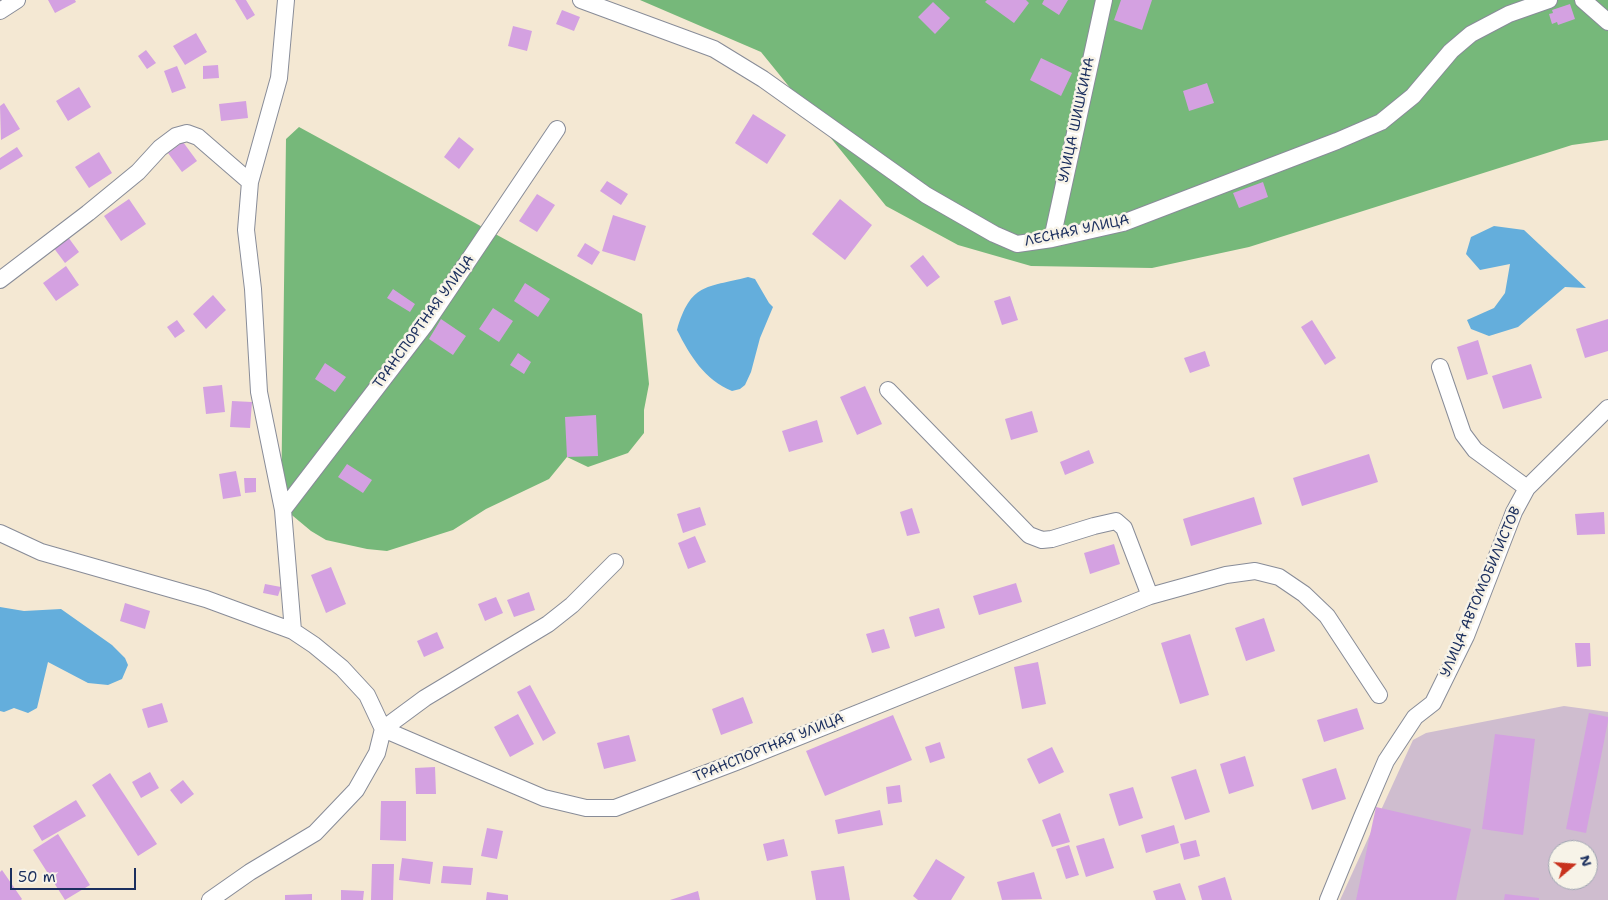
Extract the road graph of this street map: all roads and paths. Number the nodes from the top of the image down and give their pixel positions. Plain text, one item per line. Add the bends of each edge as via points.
1 (17, 0) edge
2 (286, 0) edge
3 (581, 0) edge
4 (1104, 0) edge
5 (1549, 0) edge
6 (1583, 0) edge
7 (0, 11) edge
8 (1608, 22) edge
9 (557, 129) dead end
10 (250, 182) junction
11 (1052, 239) junction
12 (0, 280) edge
13 (1440, 367) dead end
14 (888, 390) dead end
15 (1608, 408) edge
16 (1527, 488) junction
17 (283, 510) junction
18 (0, 533) edge
19 (615, 562) dead end
20 (1150, 596) junction
21 (293, 630) junction
22 (1379, 695) dead end
23 (383, 729) junction
24 (210, 900) edge
25 (1328, 900) edge

1 - 7 street
2 - 10 street via 279,78
3 - 11 street, ЛЕСНАЯ УЛИЦА via 714,49 763,79 926,195 994,234 1017,244
4 - 11 street, УЛИЦА ШИШКИНА
5 - 11 street, ЛЕСНАЯ УЛИЦА via 1508,14 1472,34 1451,51 1413,96 1381,122 1123,223
6 - 8 street
9 - 17 street, ТРАНСПОРТНАЯ УЛИЦА via 425,325
10 - 12 street via 198,138 187,133 176,136 124,184
10 - 17 street via 246,230 259,392
13 - 16 street via 1463,434 1475,450
14 - 20 street via 1029,535 1042,540 1052,539 1116,521 1124,528
15 - 16 street, УЛИЦА АВТОМОБИЛИСТОВ
16 - 25 street, УЛИЦА АВТОМОБИЛИСТОВ via 1514,512 1466,636 1434,703 1414,718 1386,761
17 - 21 street
18 - 21 street via 41,552 206,599
19 - 23 street via 548,624 426,698
20 - 22 street, ТРАНСПОРТНАЯ УЛИЦА via 1226,575 1255,571 1280,578 1304,594 1327,616
20 - 23 street, ТРАНСПОРТНАЯ УЛИЦА via 615,808 586,808 544,798
21 - 23 street via 342,668 367,695
23 - 24 street via 377,753 356,790 315,833

